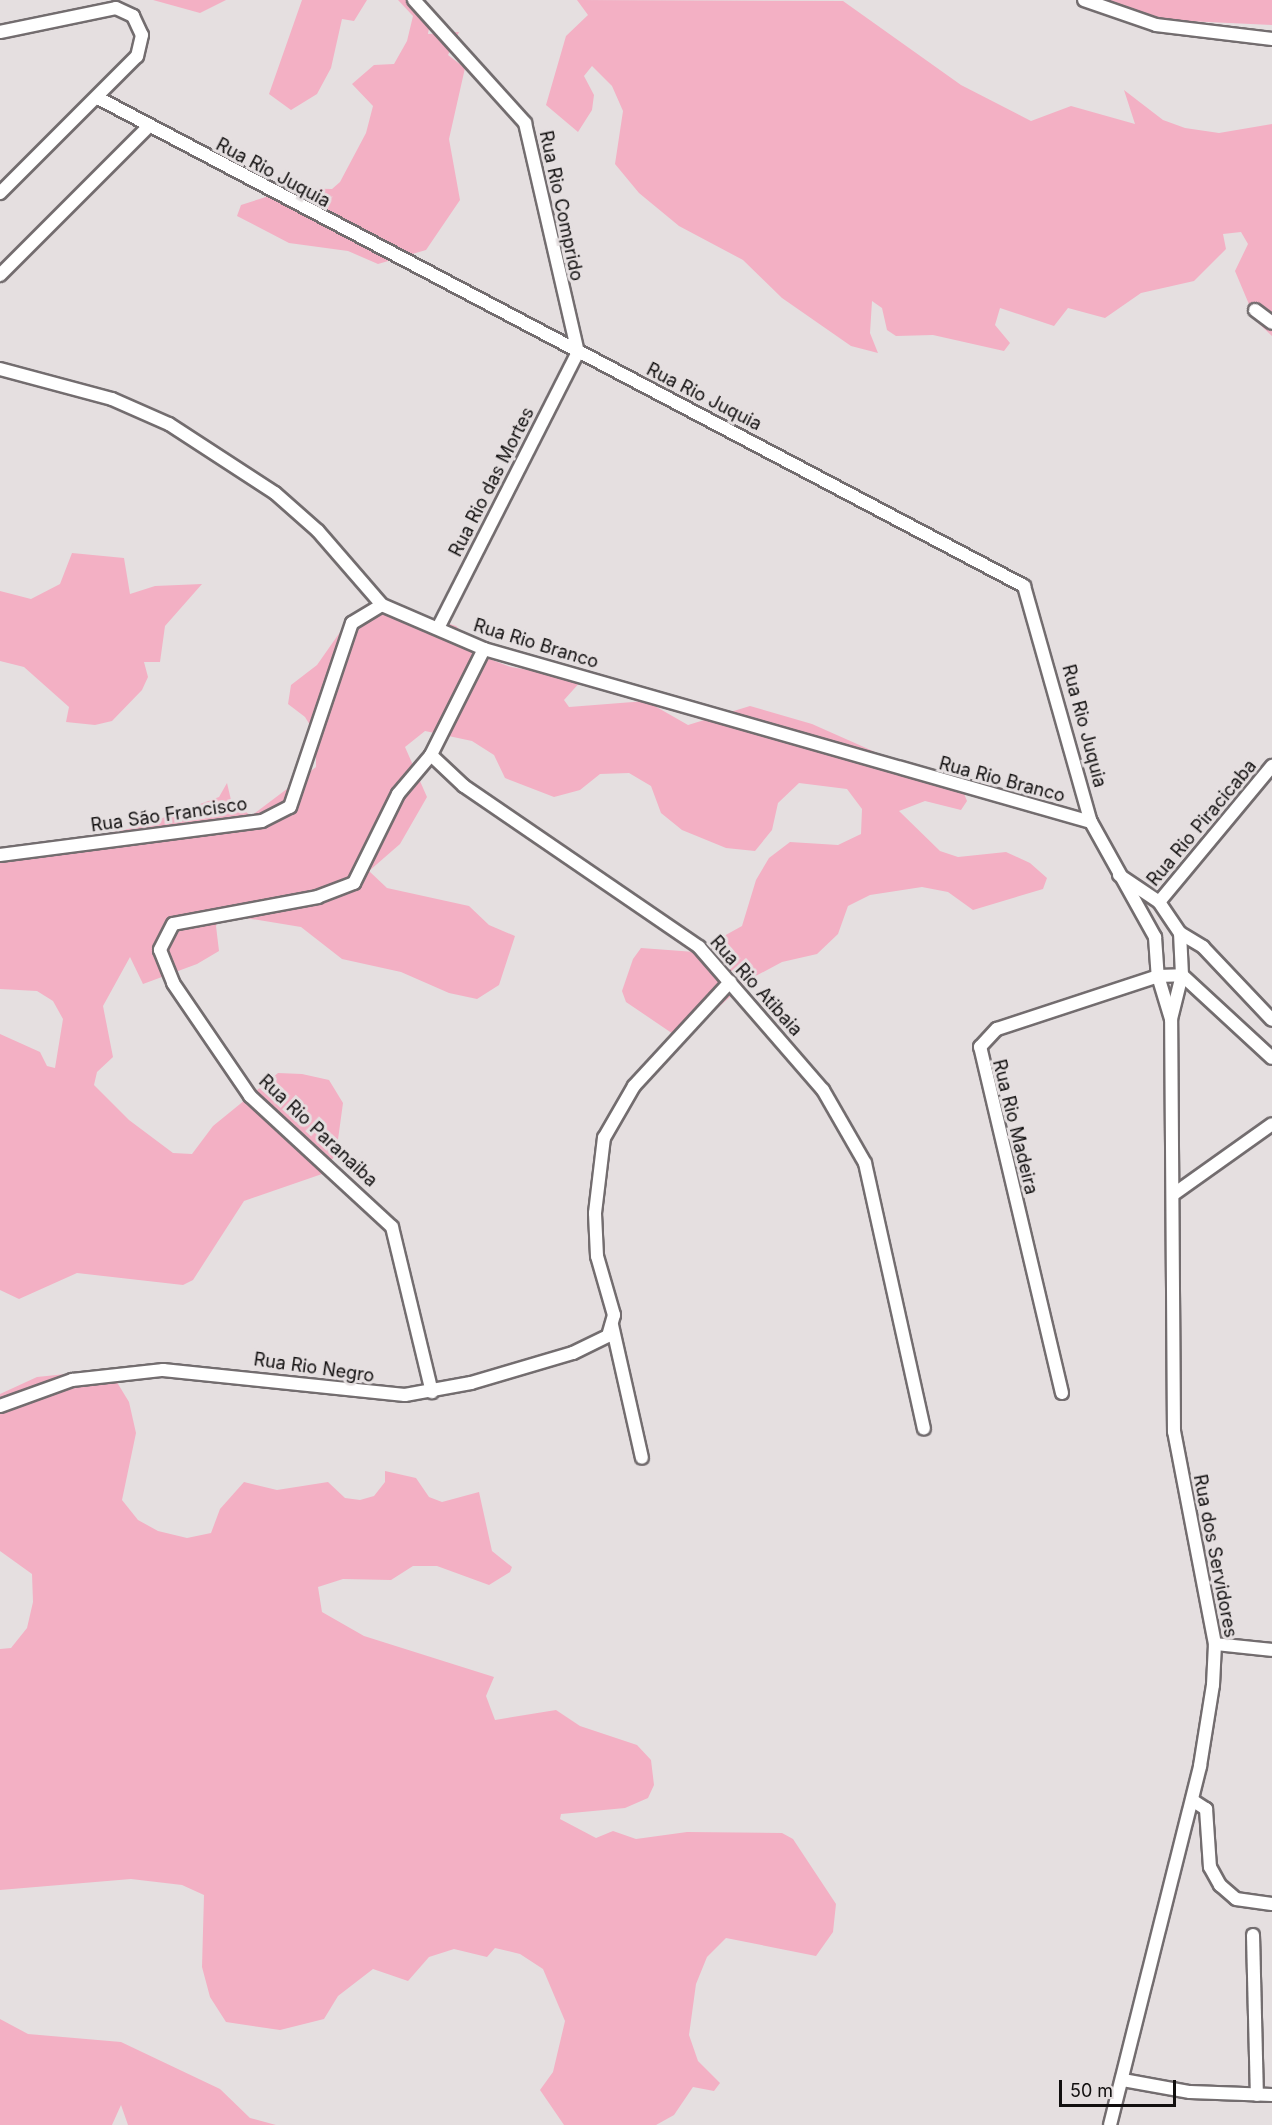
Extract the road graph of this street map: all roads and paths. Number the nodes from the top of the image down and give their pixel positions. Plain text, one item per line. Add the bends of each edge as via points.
1 (414, 0) edge
2 (1084, 0) edge
3 (0, 32) edge
4 (1272, 39) edge
5 (98, 98) junction
6 (148, 127) junction
7 (0, 193) edge
8 (0, 275) edge
9 (1255, 310) dead end
10 (1272, 323) edge
11 (578, 352) junction
12 (0, 369) edge
13 (382, 605) junction
14 (438, 628) junction
15 (484, 649) junction
16 (431, 755) junction
17 (1272, 766) edge
18 (1091, 822) junction
19 (0, 855) edge
20 (1118, 875) junction
21 (1159, 902) junction
22 (1180, 933) junction
23 (1155, 937) junction
24 (1182, 975) junction
25 (1158, 976) junction
26 (730, 982) junction
27 (1171, 1018) junction
28 (1272, 1020) edge
29 (1272, 1058) edge
30 (1272, 1124) edge
31 (1174, 1194) junction
32 (612, 1325) junction
33 (432, 1392) junction
34 (1062, 1393) dead end
35 (0, 1406) edge
36 (924, 1429) dead end
37 (642, 1458) dead end
38 (1215, 1644) junction
39 (1272, 1650) edge
40 (1192, 1800) junction
41 (1272, 1904) edge
42 (1253, 1935) dead end
43 (1123, 2080) junction
44 (1257, 2095) junction
45 (1272, 2095) edge
46 (1110, 2125) edge

1 - 11 street, Rua Rio Comprido via 525,123
2 - 4 street via 1156,25
3 - 5 street via 103,8 126,11 138,24 141,46
5 - 6 street, Rua Rio Juquia
5 - 7 street
6 - 8 street
6 - 11 street, Rua Rio Juquia
9 - 10 street
11 - 14 street, Rua Rio das Mortes
11 - 18 street, Rua Rio Juquia via 1024,586
12 - 13 street, Rua Rio Branco via 112,399 169,424 229,460 318,531
13 - 14 street, Rua Rio Branco
13 - 19 street, Rua São Francisco via 351,623 290,807 262,821
14 - 15 street, Rua Rio Branco
15 - 16 street
15 - 18 street, Rua Rio Branco
16 - 26 street, Rua Rio Atibaia via 464,786 699,947
16 - 33 street, Rua Rio Paranaiba via 398,794 354,883 318,897 173,924 160,950 173,983 250,1096 392,1227
17 - 21 street, Rua Rio Piracicaba
18 - 20 street, Rua Rio Juquia
20 - 21 street, Rua Rio Juquia
20 - 23 street, Rua Rio Juquia
21 - 22 street
22 - 23 street
22 - 24 street, Rua dos Servidores
22 - 28 street via 1203,947
23 - 25 street, Rua dos Servidores
24 - 25 street, Rua Rio Madeira
24 - 27 street, Rua dos Servidores
24 - 29 street
25 - 27 street, Rua dos Servidores
25 - 34 street, Rua Rio Madeira via 997,1029 980,1047
26 - 32 street via 634,1086 604,1138 595,1213
26 - 36 street, Rua Rio Atibaia via 823,1090 865,1162
27 - 31 street, Rua dos Servidores
30 - 31 street
31 - 38 street, Rua dos Servidores via 1174,1432
32 - 33 street, Rua Rio Negro via 608,1336 573,1353
32 - 37 street
33 - 35 street, Rua Rio Negro via 375,1395 163,1370 72,1380
38 - 39 street
38 - 40 street, Rua dos Servidores via 1209,1715
40 - 41 street via 1206,1809 1210,1867 1220,1885 1236,1899
40 - 43 street, Rua dos Servidores
42 - 44 street
43 - 44 street via 1190,2092
43 - 46 street, Rua dos Servidores
44 - 45 street

